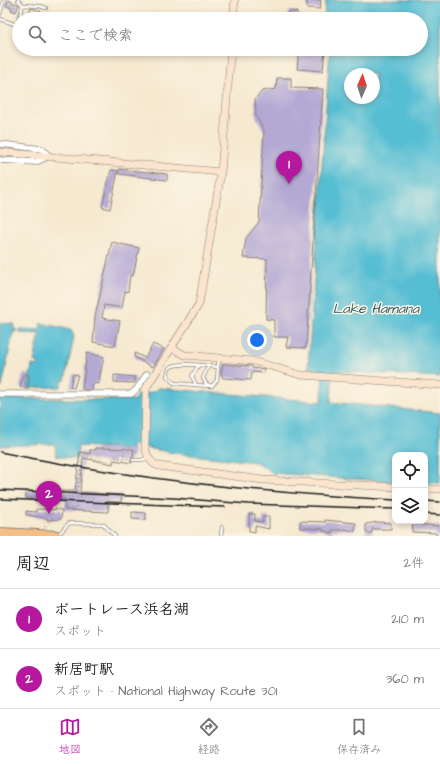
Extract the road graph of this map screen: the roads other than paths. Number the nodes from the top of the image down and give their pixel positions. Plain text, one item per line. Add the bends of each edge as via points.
1 (4, 0) edge
2 (18, 0) edge
3 (235, 0) edge
4 (23, 5) junction
5 (46, 8) dead end
6 (21, 12) edge
7 (234, 12) edge
8 (0, 14) edge
9 (0, 19) edge
10 (12, 23) edge
11 (230, 56) edge
12 (0, 144) edge
13 (0, 152) edge
14 (49, 156) junction
15 (0, 160) edge
16 (221, 172) junction
17 (172, 348) junction
18 (219, 357) junction
19 (198, 366) junction
20 (208, 366) junction
21 (218, 367) junction
22 (147, 374) dead end
23 (196, 385) junction
24 (440, 385) edge
25 (209, 386) junction
26 (0, 394) edge
27 (148, 458) junction
28 (133, 460) road end
29 (392, 487) edge
30 (428, 489) edge
31 (440, 490) edge
32 (222, 527) dead end
33 (0, 533) edge
34 (44, 535) edge
35 (56, 536) edge
36 (115, 536) edge
37 (222, 536) edge

1 - 8 lane
2 - 4 lane
3 - 7 street
4 - 5 lane
4 - 6 lane
9 - 10 lane
11 - 16 street
12 - 14 street via 42,149
13 - 14 street
14 - 15 street via 36,162
14 - 16 street
16 - 17 street via 199,304
17 - 18 street via 185,355
17 - 27 street via 148,383 145,397 144,447
18 - 21 lane
18 - 24 street via 253,361 301,375
19 - 20 lane
19 - 23 lane via 192,376
19 - 23 lane via 174,365 167,373 174,383
20 - 21 lane
20 - 25 lane via 203,378
21 - 25 lane via 217,380
22 - 26 street via 130,394
23 - 25 lane
27 - 28 lane
27 - 29 street via 159,466 216,474
30 - 31 street
32 - 37 lane
33 - 34 highway
34 - 35 highway
35 - 36 lane via 69,523 74,522 103,524

